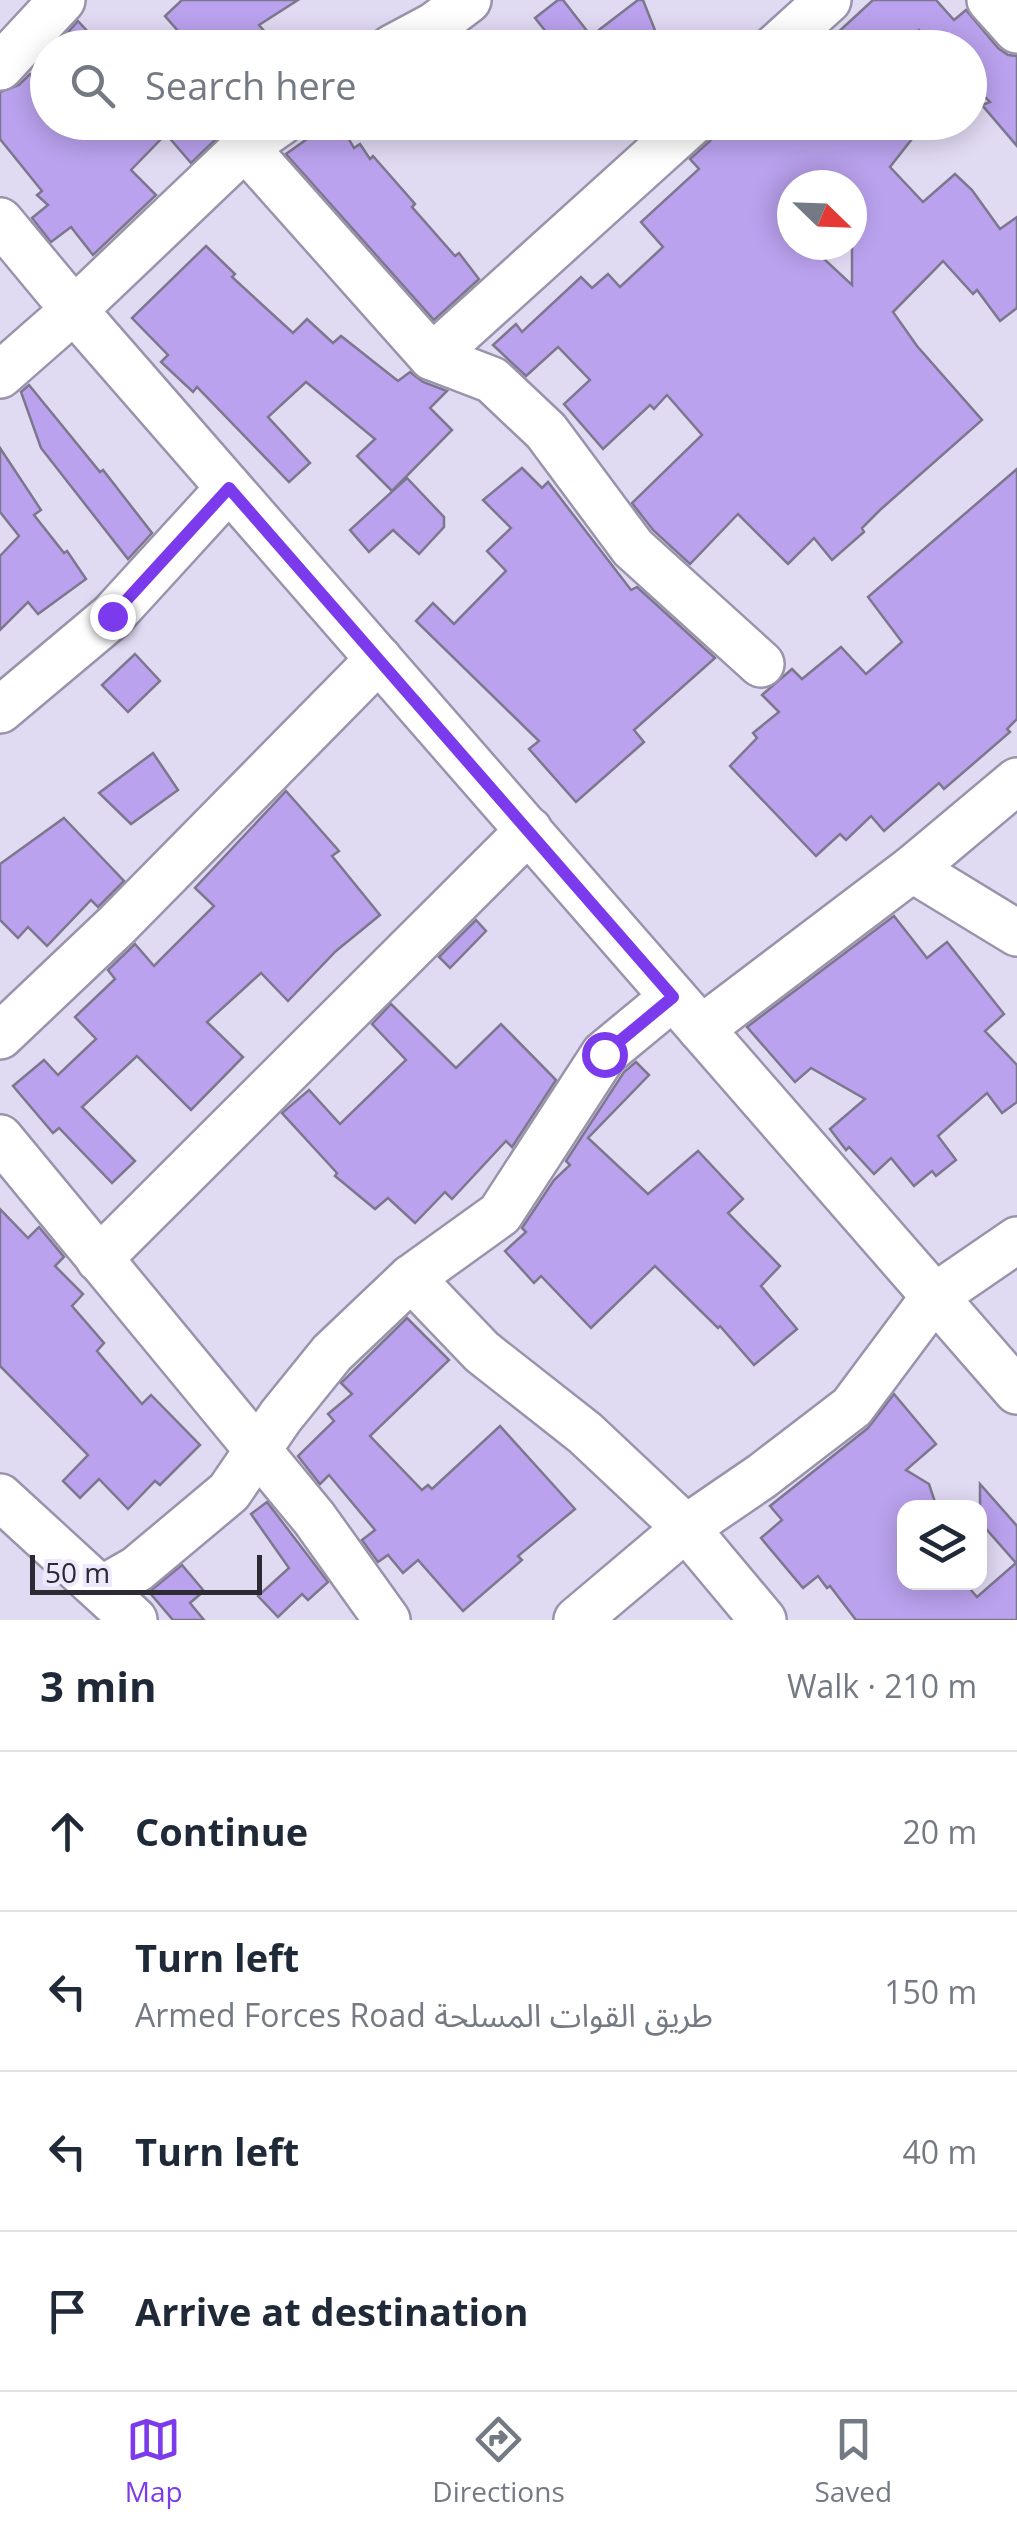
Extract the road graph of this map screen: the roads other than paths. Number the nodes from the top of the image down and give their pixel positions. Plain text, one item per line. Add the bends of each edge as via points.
1 (62, 0) edge
2 (468, 0) edge
3 (828, 0) edge
4 (990, 0) edge
5 (34, 30) edge
6 (426, 30) edge
7 (795, 30) edge
8 (1017, 30) edge
9 (30, 35) edge
10 (0, 67) edge
11 (258, 140) edge
12 (267, 140) edge
13 (672, 140) edge
14 (0, 221) edge
15 (74, 310) junction
16 (432, 358) junction
17 (0, 375) edge
18 (229, 488) junction
19 (379, 658) junction
20 (761, 664) dead end
21 (0, 710) edge
22 (1017, 780) edge
23 (529, 830) junction
24 (912, 869) junction
25 (1017, 933) edge
26 (687, 1013) junction
27 (0, 1036) edge
28 (0, 1138) edge
29 (1017, 1240) edge
30 (99, 1259) junction
31 (410, 1278) junction
32 (934, 1297) junction
33 (1017, 1391) edge
34 (257, 1451) junction
35 (0, 1497) edge
36 (686, 1528) junction
37 (102, 1589) junction
38 (134, 1620) edge
39 (387, 1620) edge
40 (577, 1620) edge
41 (763, 1620) edge

1 - 5 street
2 - 6 street
3 - 7 street
4 - 8 street
9 - 10 street
11 - 15 street
12 - 16 street
13 - 16 street
14 - 15 street
15 - 17 street
15 - 18 street
16 - 20 street via 492,380 506,393 546,431 633,548
18 - 19 street
18 - 21 street via 112,616
19 - 23 street
19 - 27 street
22 - 24 street
23 - 26 street
23 - 30 street
24 - 25 street
24 - 26 street
26 - 31 street via 604,1054 500,1214
26 - 32 street
28 - 30 street
29 - 32 street
30 - 34 street
31 - 34 street via 332,1354
31 - 36 street via 482,1352 586,1433
32 - 33 street
32 - 36 street via 852,1407
34 - 37 street via 229,1492 137,1569
34 - 39 street
35 - 37 street
36 - 40 street
36 - 41 street
37 - 38 street

